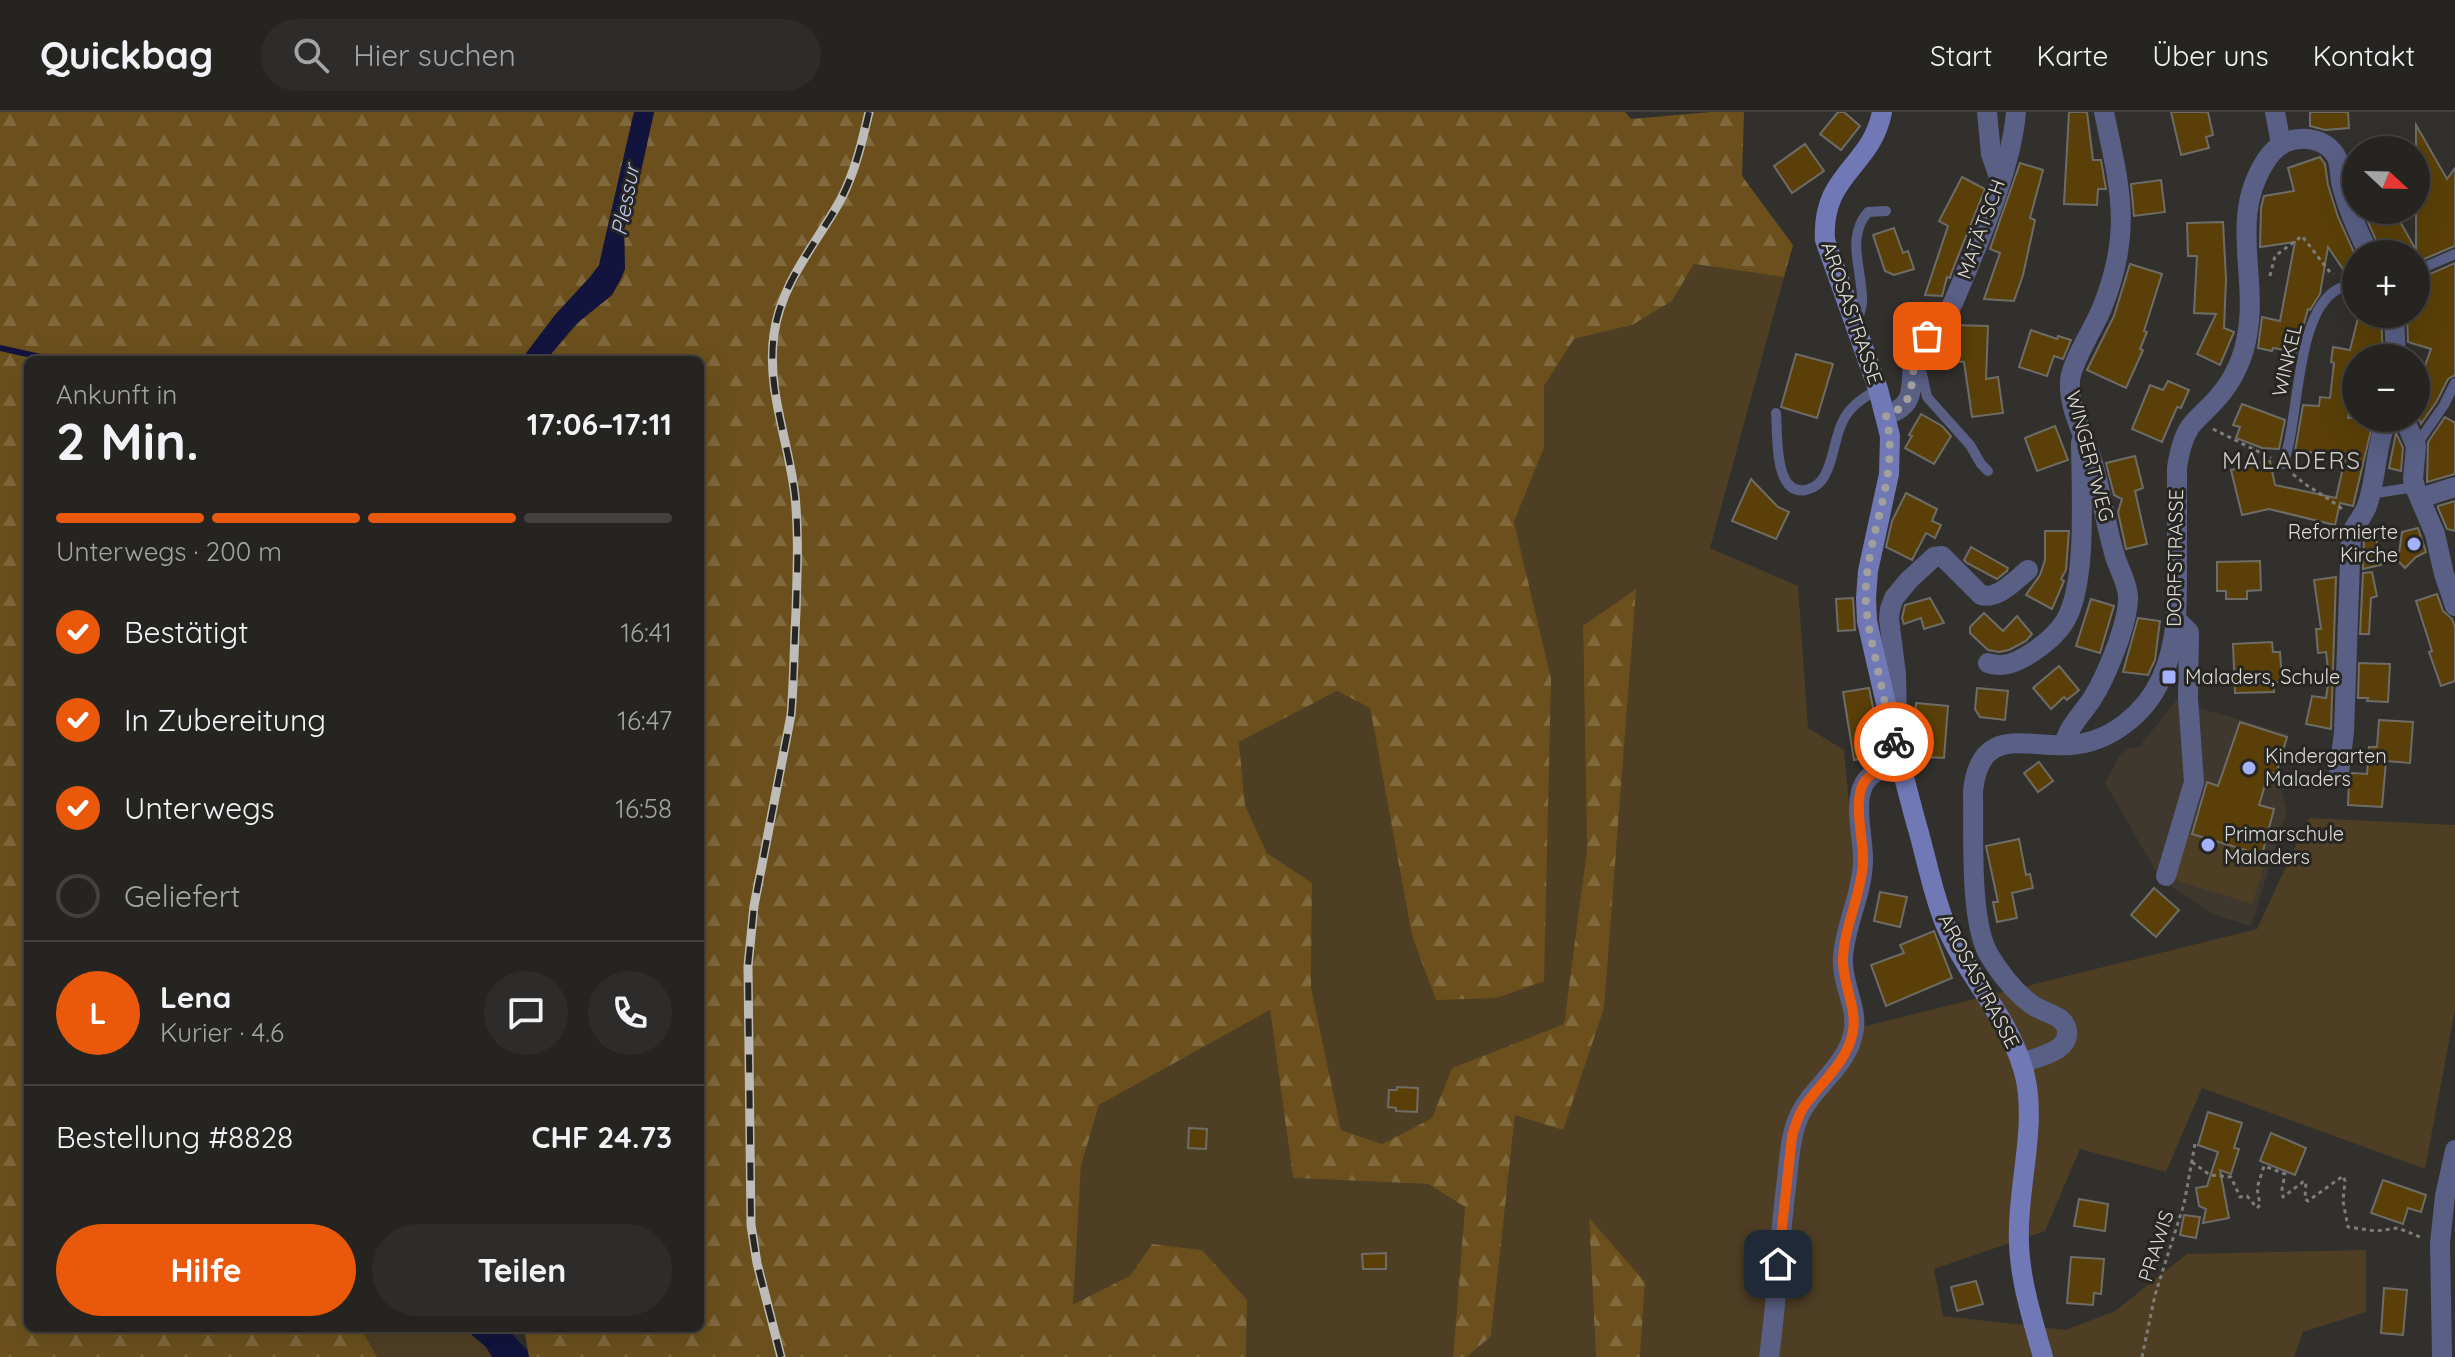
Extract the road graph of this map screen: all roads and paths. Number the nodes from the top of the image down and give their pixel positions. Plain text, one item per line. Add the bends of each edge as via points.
1 (1882, 112) edge
2 (1987, 112) edge
3 (2016, 112) edge
4 (2104, 112) edge
5 (2275, 112) edge
6 (2281, 144) junction
7 (2000, 180) junction
8 (1886, 211) dead end
9 (2362, 240) edge
10 (2455, 254) edge
11 (2430, 265) edge
12 (2342, 279) edge
13 (2267, 285) dead end
14 (2342, 288) edge
15 (1855, 327) junction
16 (1913, 367) junction
17 (2455, 383) edge
18 (1878, 389) junction
19 (1776, 413) dead end
20 (1886, 415) junction
21 (2384, 432) edge
22 (2410, 432) edge
23 (2081, 434) junction
24 (2416, 446) junction
25 (2283, 464) dead end
26 (1988, 471) dead end
27 (2455, 487) edge
28 (2417, 493) junction
29 (2370, 494) junction
30 (2028, 570) dead end
31 (2455, 606) edge
32 (2176, 619) junction
33 (1988, 663) dead end
34 (1892, 734) junction
35 (2064, 745) junction
36 (1900, 765) junction
37 (2339, 773) dead end
38 (2166, 876) dead end
39 (2021, 1063) junction
40 (2195, 1144) dead end
41 (2455, 1150) edge
42 (2192, 1162) junction
43 (2423, 1238) dead end
44 (1769, 1357) edge
45 (2043, 1357) edge
46 (2142, 1357) edge
47 (2442, 1357) edge

1 - 15 main road, AROSASTRASSE via 1869,146 1832,193 1825,218 1825,240
2 - 7 street
3 - 7 street, MATÄTSCH
4 - 23 street, WINGERTWEG via 2122,227 2104,303 2070,379
5 - 6 street
6 - 9 street via 2300,138 2329,147 2338,159 2341,184
6 - 32 street, DORFSTRASSE via 2260,169 2246,210 2250,316 2243,355 2223,391 2189,428 2179,455
7 - 16 street, MATÄTSCH via 1954,301 1920,343
8 - 15 lane via 1868,212 1859,222 1862,303
10 - 11 lane
12 - 13 path via 2329,271 2302,236 2275,256
14 - 25 lane, WINKEL via 2328,296 2312,325
15 - 18 main road, AROSASTRASSE
16 - 20 street, MATÄTSCH via 1906,404
16 - 26 lane via 1922,374 1927,397
17 - 24 lane
18 - 19 lane via 1858,401 1843,420 1823,479 1809,490 1792,487 1780,473
18 - 20 main road, AROSASTRASSE
20 - 34 main road, AROSASTRASSE via 1891,461 1866,598
21 - 29 street
22 - 24 street
23 - 33 street via 2079,571 2070,611 2037,649 2009,665
23 - 35 street, WINGERTWEG via 2128,603 2104,676
24 - 28 street
27 - 28 street
28 - 29 lane
28 - 31 street
29 - 37 street via 2351,534
30 - 34 street via 1987,597 1942,556 1934,557 1894,598 1889,619 1897,720
32 - 35 street, DORFSTRASSE via 2162,678 2146,703 2105,736
32 - 38 street via 2189,632 2194,782
34 - 36 main road, AROSASTRASSE
35 - 39 street, DORFSTRASSE via 2003,743 1990,751 1974,776 1980,936 2021,997 2061,1018 2067,1029 2059,1049
36 - 39 main road, AROSASTRASSE via 1942,917
36 - 44 street via 1871,774 1859,797 1863,862 1843,959 1854,1029 1843,1056 1802,1109 1792,1136
39 - 45 main road, AROSASTRASSE via 2028,1106 2019,1255
40 - 42 path, PRAWIS
41 - 47 street via 2440,1243
42 - 43 path via 2210,1175 2231,1177 2240,1197 2247,1196 2257,1208 2264,1166 2285,1174 2283,1197 2306,1182 2308,1201 2343,1176 2348,1227 2398,1228
42 - 46 path, PRAWIS

